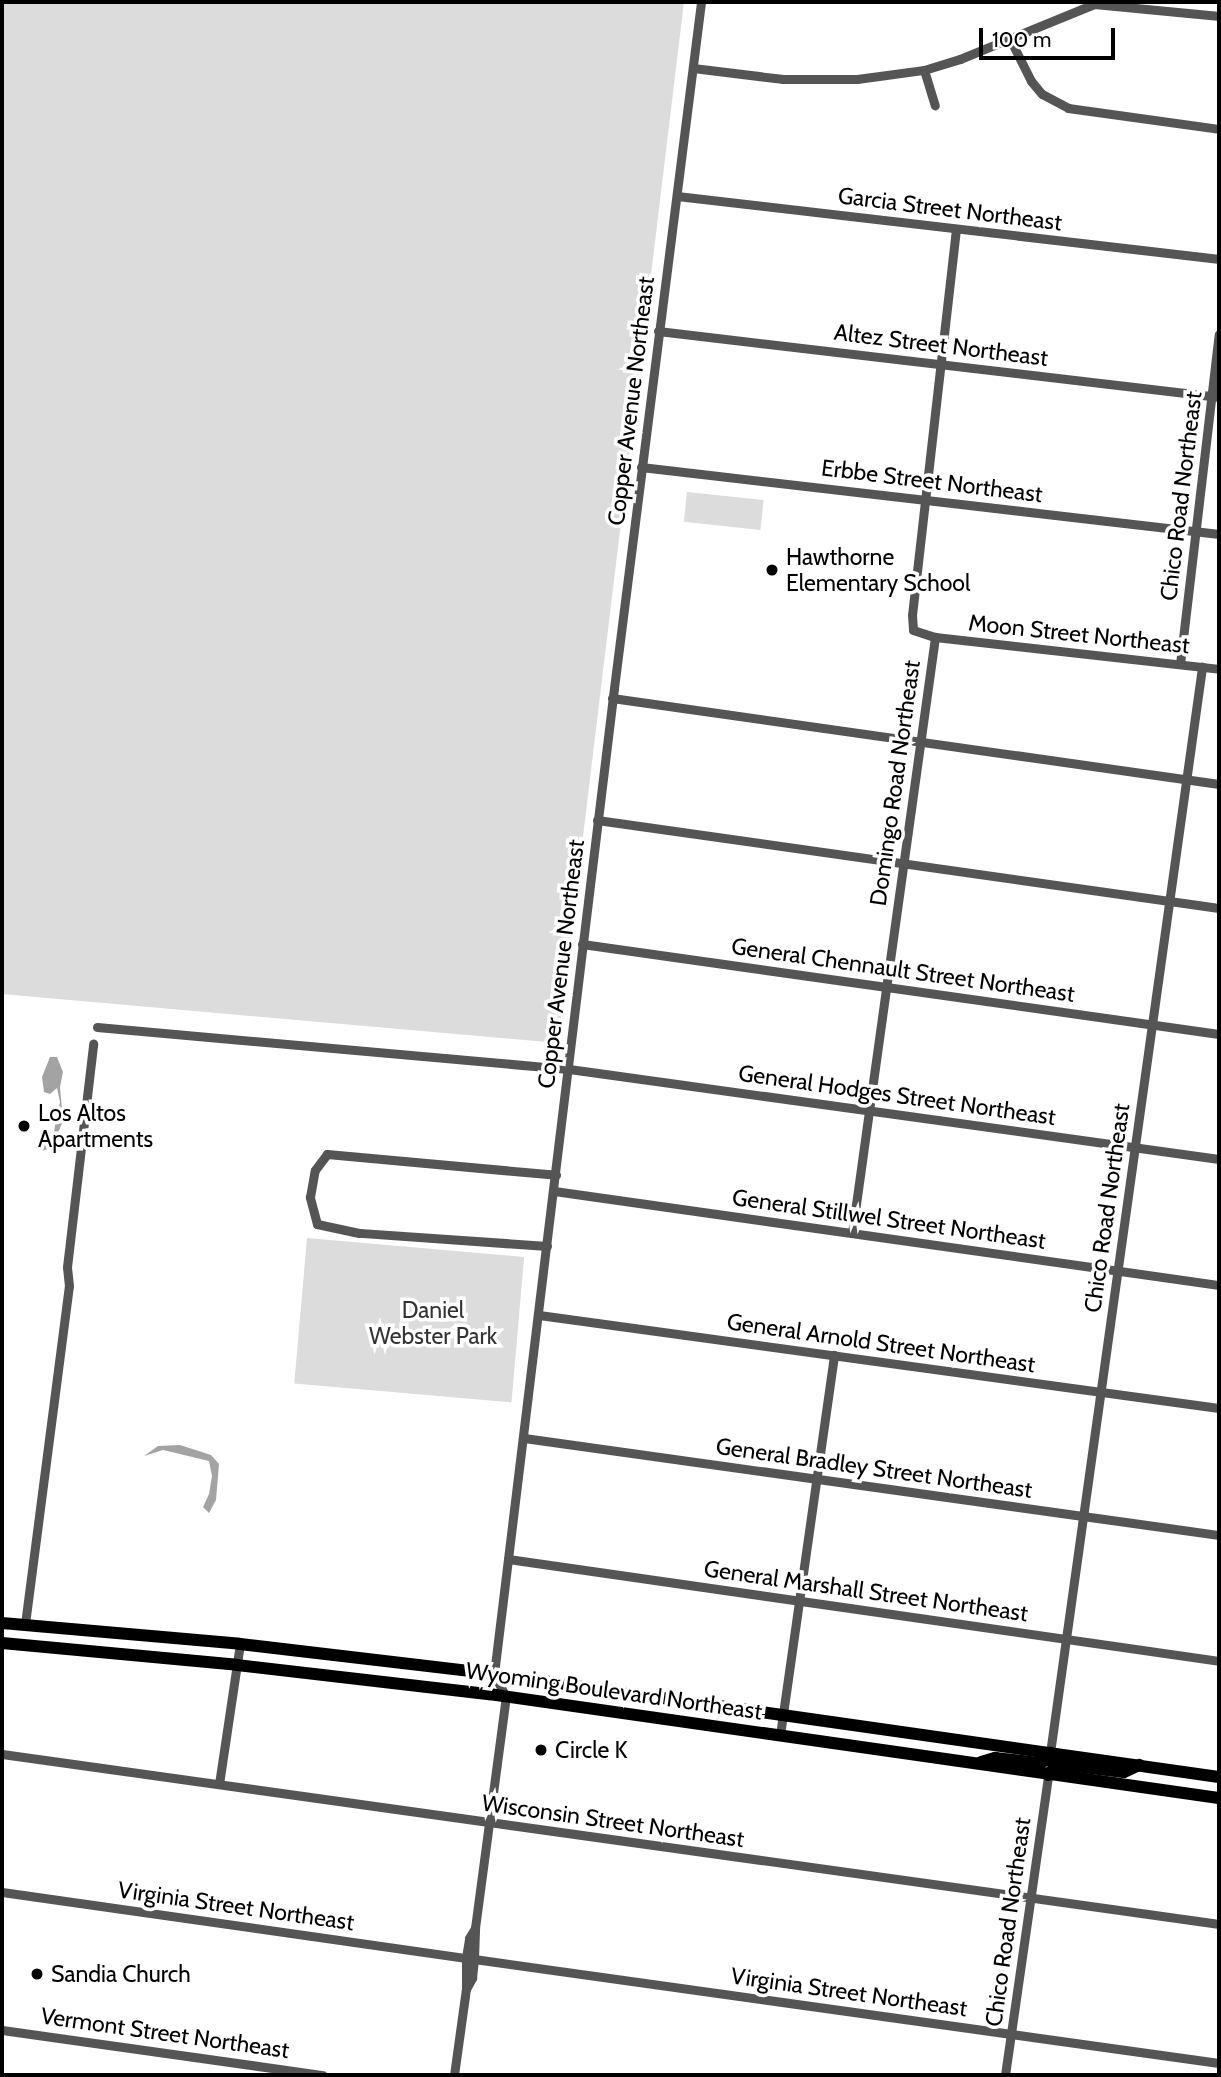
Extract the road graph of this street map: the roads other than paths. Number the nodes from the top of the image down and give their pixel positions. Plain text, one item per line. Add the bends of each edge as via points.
1 (701, 2) edge
2 (1219, 16) edge
3 (1010, 39) junction
4 (693, 68) junction
5 (924, 70) junction
6 (935, 105) dead end
7 (1219, 129) edge
8 (677, 197) junction
9 (956, 229) junction
10 (1219, 259) edge
11 (659, 331) junction
12 (1219, 334) edge
13 (941, 364) junction
14 (1216, 396) edge
15 (641, 467) junction
16 (925, 499) junction
17 (1195, 531) junction
18 (1219, 534) edge
19 (935, 637) junction
20 (1180, 663) junction
21 (1202, 667) junction
22 (1219, 669) edge
23 (612, 698) junction
24 (920, 740) junction
25 (1186, 779) junction
26 (1219, 784) edge
27 (597, 820) junction
28 (903, 864) junction
29 (1170, 901) junction
30 (1219, 908) edge
31 (582, 944) junction
32 (885, 988) junction
33 (1153, 1024) junction
34 (97, 1027) dead end
35 (1219, 1034) edge
36 (93, 1044) dead end
37 (569, 1069) junction
38 (868, 1109) junction
39 (1135, 1147) junction
40 (1219, 1159) edge
41 (556, 1175) junction
42 (554, 1191) junction
43 (852, 1233) junction
44 (547, 1246) junction
45 (1118, 1270) junction
46 (1219, 1284) edge
47 (538, 1315) junction
48 (834, 1355) junction
49 (1101, 1392) junction
50 (1219, 1408) edge
51 (524, 1438) junction
52 (816, 1479) junction
53 (1082, 1516) junction
54 (1219, 1535) edge
55 (508, 1559) junction
56 (799, 1601) junction
57 (2, 1623) edge
58 (25, 1624) junction
59 (1066, 1638) junction
60 (2, 1643) edge
61 (240, 1644) junction
62 (1219, 1661) edge
63 (237, 1665) junction
64 (494, 1674) junction
65 (506, 1698) junction
66 (783, 1715) junction
67 (780, 1735) junction
68 (2, 1754) edge
69 (1050, 1754) junction
70 (974, 1764) junction
71 (1139, 1765) junction
72 (1048, 1775) junction
73 (1219, 1777) edge
74 (219, 1784) junction
75 (1219, 1798) edge
76 (489, 1823) junction
77 (2, 1892) edge
78 (1031, 1898) junction
79 (1219, 1924) edge
80 (470, 1958) junction
81 (2, 2030) edge
82 (1011, 2034) junction
83 (1219, 2063) edge
84 (323, 2075) edge
85 (454, 2075) edge
86 (1005, 2075) edge

1 - 4 street, Copper Avenue Northeast
2 - 3 street via 1094,4
3 - 5 street
3 - 7 street via 1031,81 1042,94 1068,108
4 - 5 street via 820,81
4 - 8 street, Copper Avenue Northeast
5 - 6 street
8 - 9 street, Garcia Street Northeast
8 - 11 street, Copper Avenue Northeast
9 - 10 street, Garcia Street Northeast
9 - 13 street, Domingo Road Northeast
11 - 13 street, Altez Street Northeast
11 - 15 street, Copper Avenue Northeast
12 - 14 street, Chico Road Northeast
13 - 14 street, Altez Street Northeast
13 - 16 street, Domingo Road Northeast
14 - 17 street, Chico Road Northeast
15 - 16 street, Erbbe Street Northeast
15 - 23 street, Copper Avenue Northeast
16 - 17 street, Erbbe Street Northeast
16 - 19 street, Domingo Road Northeast via 912,622 917,633
17 - 18 street, Erbbe Street Northeast
17 - 20 street, Chico Road Northeast
19 - 20 street, Moon Street Northeast
19 - 24 street, Domingo Road Northeast
20 - 21 street, Moon Street Northeast
21 - 22 street, Moon Street Northeast
21 - 25 street, Chico Road Northeast
23 - 24 street
23 - 27 street, Copper Avenue Northeast
24 - 25 street
24 - 28 street, Domingo Road Northeast
25 - 26 street
25 - 29 street, Chico Road Northeast
27 - 28 street
27 - 31 street, Copper Avenue Northeast
28 - 29 street
28 - 32 street, Domingo Road Northeast
29 - 30 street
29 - 33 street, Chico Road Northeast
31 - 32 street, General Chennault Street Northeast
31 - 37 street, Copper Avenue Northeast
32 - 33 street, General Chennault Street Northeast
32 - 38 street, Domingo Road Northeast
33 - 35 street, General Chennault Street Northeast
33 - 39 street, Chico Road Northeast
34 - 37 street, General Hodges Street Northeast
36 - 58 street
37 - 38 street, General Hodges Street Northeast
37 - 41 street, Copper Avenue Northeast
38 - 39 street, General Hodges Street Northeast
38 - 43 street, Domingo Road Northeast
39 - 40 street, General Hodges Street Northeast
39 - 45 street, Chico Road Northeast
41 - 42 street, Copper Avenue Northeast
41 - 44 street via 327,1154 315,1170 310,1197 317,1224 359,1233
42 - 43 street, General Stillwel Street Northeast
42 - 44 street, Copper Avenue Northeast
43 - 45 street, General Stillwel Street Northeast
44 - 47 street, Copper Avenue Northeast
45 - 46 street, General Stillwel Street Northeast
45 - 49 street, Chico Road Northeast
47 - 48 street, General Arnold Street Northeast
47 - 51 street, Copper Avenue Northeast
48 - 49 street, General Arnold Street Northeast
48 - 52 street
49 - 50 street, General Arnold Street Northeast
49 - 53 street, Chico Road Northeast
51 - 52 street, General Bradley Street Northeast
51 - 55 street, Copper Avenue Northeast
52 - 53 street, General Bradley Street Northeast
52 - 56 street
53 - 54 street, General Bradley Street Northeast
53 - 59 street, Chico Road Northeast
55 - 56 street, General Marshall Street Northeast
55 - 64 street, Copper Avenue Northeast
56 - 59 street, General Marshall Street Northeast
56 - 66 street
57 - 58 main road, Wyoming Boulevard Northeast
58 - 61 main road, Wyoming Boulevard Northeast
59 - 62 street, General Marshall Street Northeast
59 - 69 street, Chico Road Northeast
60 - 63 main road, Wyoming Boulevard Northeast
61 - 63 street
61 - 64 main road, Wyoming Boulevard Northeast
63 - 65 main road, Wyoming Boulevard Northeast
63 - 74 street
64 - 65 street
64 - 66 main road, Wyoming Boulevard Northeast
65 - 67 main road, Wyoming Boulevard Northeast
65 - 76 street
66 - 67 street
66 - 69 main road, Wyoming Boulevard Northeast
67 - 70 main road, Wyoming Boulevard Northeast
68 - 74 street, Wisconsin Street Northeast
69 - 70 main road via 1040,1763 995,1758
69 - 71 main road, Wyoming Boulevard Northeast
70 - 72 main road, Wyoming Boulevard Northeast
71 - 72 main road via 1124,1772 1056,1764
71 - 73 main road, Wyoming Boulevard Northeast
72 - 75 main road, Wyoming Boulevard Northeast
72 - 78 street, Chico Road Northeast
74 - 76 street, Wisconsin Street Northeast
76 - 78 street, Wisconsin Street Northeast
76 - 80 street
77 - 80 street, Virginia Street Northeast
78 - 79 street, Wisconsin Street Northeast
78 - 82 street, Chico Road Northeast
80 - 82 street, Virginia Street Northeast
80 - 85 street
81 - 84 street, Vermont Street Northeast
82 - 83 street, Virginia Street Northeast
82 - 86 street, Chico Road Northeast

